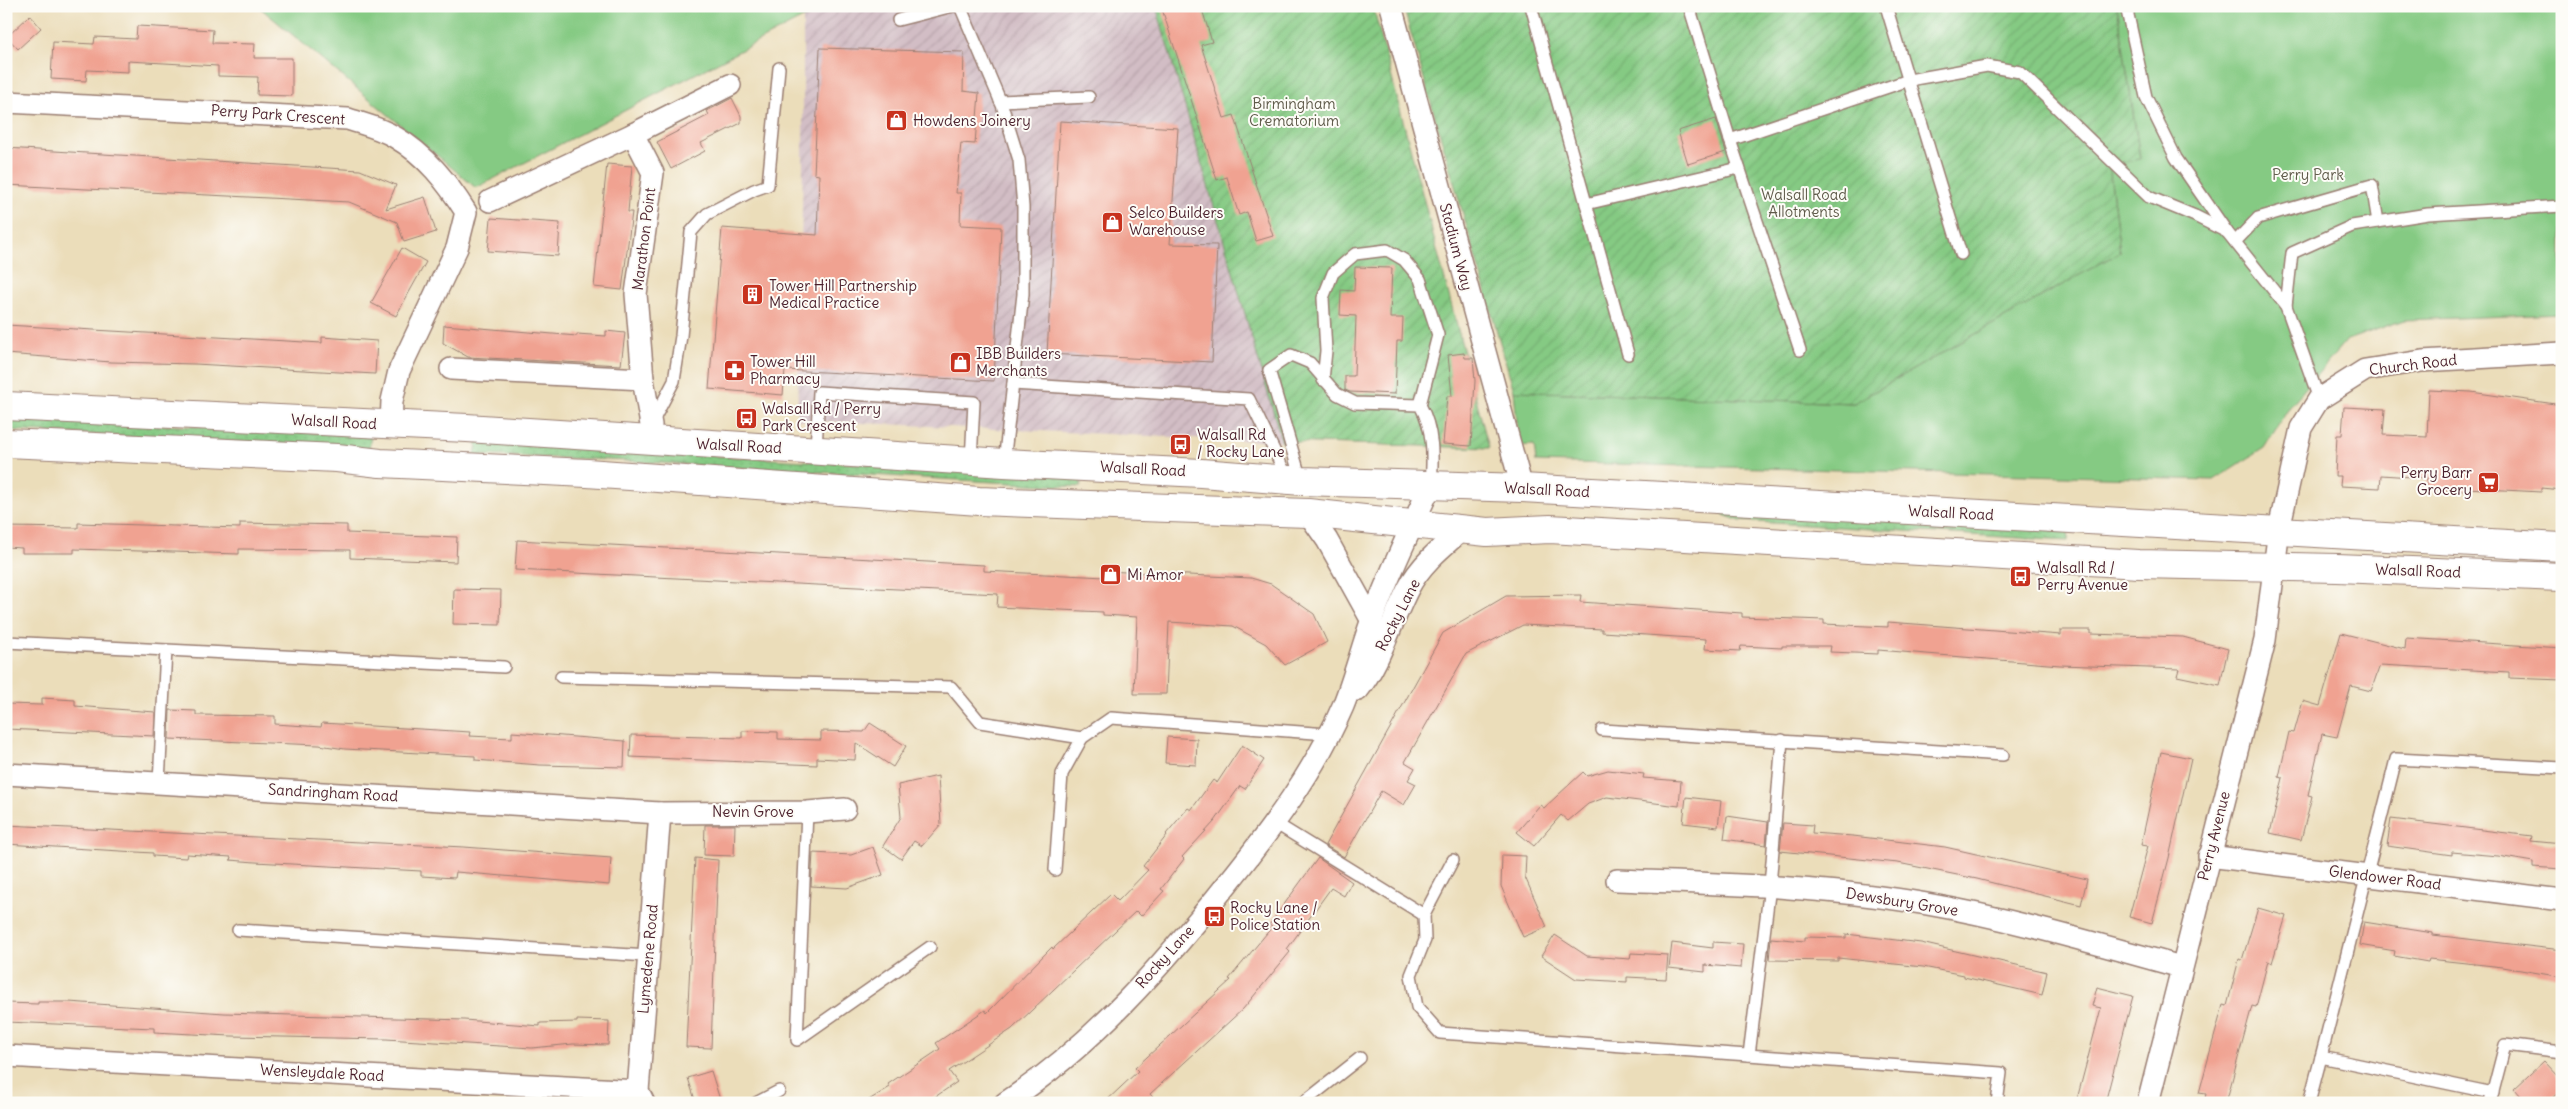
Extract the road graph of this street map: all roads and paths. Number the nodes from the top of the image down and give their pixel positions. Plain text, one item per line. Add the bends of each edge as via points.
1 (953, 6) edge
2 (960, 6) edge
3 (1391, 6) edge
4 (1531, 6) edge
5 (1689, 6) edge
6 (1886, 6) edge
7 (2126, 6) edge
8 (898, 20) dead end
9 (779, 68) dead end
10 (1909, 80) junction
11 (730, 85) dead end
12 (1089, 97) dead end
13 (1000, 101) junction
14 (6, 102) edge
15 (633, 134) junction
16 (1730, 140) junction
17 (1739, 168) junction
18 (490, 201) dead end
19 (1586, 204) junction
20 (2562, 206) edge
21 (2378, 222) junction
22 (2227, 232) junction
23 (2235, 242) junction
24 (1961, 254) dead end
25 (2286, 306) junction
26 (1800, 350) dead end
27 (2562, 353) edge
28 (1628, 354) dead end
29 (451, 368) dead end
30 (643, 379) junction
31 (1323, 380) junction
32 (1013, 384) junction
33 (2319, 399) junction
34 (1420, 405) junction
35 (6, 406) edge
36 (391, 425) junction
37 (648, 432) junction
38 (6, 443) edge
39 (816, 450) junction
40 (971, 461) junction
41 (1004, 463) junction
42 (1295, 480) junction
43 (1431, 485) junction
44 (1522, 488) junction
45 (1308, 513) junction
46 (1413, 524) junction
47 (2280, 529) junction
48 (1462, 530) junction
49 (1550, 530) junction
50 (2562, 547) edge
51 (2275, 567) junction
52 (2562, 577) edge
53 (1372, 621) junction
54 (6, 642) edge
55 (166, 650) junction
56 (504, 666) dead end
57 (561, 677) dead end
58 (1342, 706) junction
59 (1602, 730) dead end
60 (1328, 734) junction
61 (1082, 738) junction
62 (1782, 740) junction
63 (2002, 754) dead end
64 (2562, 768) edge
65 (6, 774) edge
66 (159, 782) junction
67 (845, 809) dead end
68 (807, 812) junction
69 (660, 813) junction
70 (1275, 824) junction
71 (2209, 856) junction
72 (1453, 860) dead end
73 (1055, 870) dead end
74 (2367, 876) junction
75 (1616, 880) dead end
76 (1770, 886) junction
77 (2562, 900) edge
78 (1424, 916) junction
79 (238, 930) dead end
80 (930, 947) dead end
81 (648, 956) junction
82 (2181, 967) junction
83 (2562, 1052) edge
84 (1749, 1055) junction
85 (6, 1056) edge
86 (2321, 1057) junction
87 (1360, 1058) dead end
88 (779, 1091) dead end
89 (641, 1097) edge
90 (2492, 1098) edge
91 (756, 1103) edge
92 (1005, 1103) edge
93 (1303, 1103) edge
94 (1997, 1103) edge
95 (2148, 1103) edge
96 (2309, 1103) edge

1 - 8 lane
2 - 13 lane
3 - 44 street, Stadium Way
4 - 19 lane
5 - 16 lane
6 - 10 lane
7 - 22 lane via 2146,96 2176,158
9 - 37 lane via 768,185 707,214 691,232 674,381
10 - 16 lane
10 - 22 lane via 1987,66 2020,72 2149,197
10 - 24 lane
11 - 15 street
12 - 13 lane
13 - 32 lane via 1019,160 1023,207 1023,294
14 - 36 street, Perry Park Crescent via 348,118 394,136 423,157 449,185 466,212 456,248 399,372 392,401
15 - 18 street
15 - 30 street, Marathon Point via 653,173 636,294
16 - 17 lane
17 - 19 lane
17 - 26 lane
19 - 28 lane
20 - 21 lane via 2428,214
21 - 23 lane via 2372,185 2258,218
21 - 25 lane via 2352,226 2292,253
22 - 23 lane
23 - 25 lane
25 - 33 lane
27 - 33 street, Church Road via 2422,361 2365,370
29 - 30 street
30 - 37 street, Marathon Point
31 - 34 lane via 1337,394 1355,403
31 - 34 lane via 1326,350 1323,298 1333,273 1355,254 1387,250 1404,260 1420,279 1438,335
31 - 42 lane via 1310,364 1291,355 1269,370
32 - 41 lane
32 - 42 lane via 1249,399
33 - 47 street, Church Road via 2301,428
34 - 43 lane via 1428,419 1433,456
35 - 36 highway, Walsall Road
36 - 37 highway, Walsall Road
37 - 39 highway, Walsall Road
38 - 45 highway, Walsall Road via 337,458 979,501
39 - 40 highway, Walsall Road
39 - 40 lane via 819,392 974,402
40 - 41 highway, Walsall Road
41 - 42 highway, Walsall Road
42 - 43 highway, Walsall Road
43 - 44 highway, Walsall Road
43 - 46 street, Rocky Lane
44 - 47 highway, Walsall Road
44 - 49 highway via 1528,510
45 - 46 highway, Walsall Road
45 - 53 street, Rocky Lane via 1327,540
46 - 48 highway, Walsall Road
46 - 53 street, Rocky Lane
47 - 50 highway, Walsall Road
47 - 51 street
48 - 49 highway, Walsall Road
48 - 58 street, Rocky Lane via 1442,547 1409,588 1360,687
49 - 51 highway, Walsall Road via 2139,564
51 - 52 highway, Walsall Road
51 - 71 street, Perry Avenue via 2265,640
53 - 58 street, Rocky Lane
54 - 55 lane
55 - 56 lane
55 - 66 lane
57 - 61 lane via 951,687 980,722
58 - 60 street, Rocky Lane
59 - 62 lane
60 - 61 lane via 1111,718
60 - 70 street, Rocky Lane
61 - 73 lane via 1062,774
62 - 63 lane
62 - 76 lane
64 - 74 lane via 2396,759
65 - 66 street, Sandringham Road
66 - 69 street, Sandringham Road
67 - 68 street, Nevin Grove
68 - 69 street, Nevin Grove
68 - 80 lane via 797,1040
69 - 81 street, Lymedene Road
70 - 78 lane
70 - 92 street, Rocky Lane via 1175,949 1110,1016 1034,1083
71 - 74 street, Glendower Road
71 - 82 street, Perry Avenue
72 - 78 lane
74 - 77 street, Glendower Road
74 - 86 lane
75 - 76 street, Dewsbury Grove
76 - 82 street, Dewsbury Grove via 1926,904 2040,928
76 - 84 lane
78 - 84 lane via 1425,940 1411,976 1417,1007 1440,1032
79 - 81 lane
81 - 89 street, Lymedene Road
82 - 95 street, Perry Avenue
83 - 90 lane via 2505,1045
84 - 94 lane via 2001,1073
85 - 89 street, Wensleydale Road
86 - 90 lane
86 - 96 lane
87 - 93 lane
88 - 91 lane

